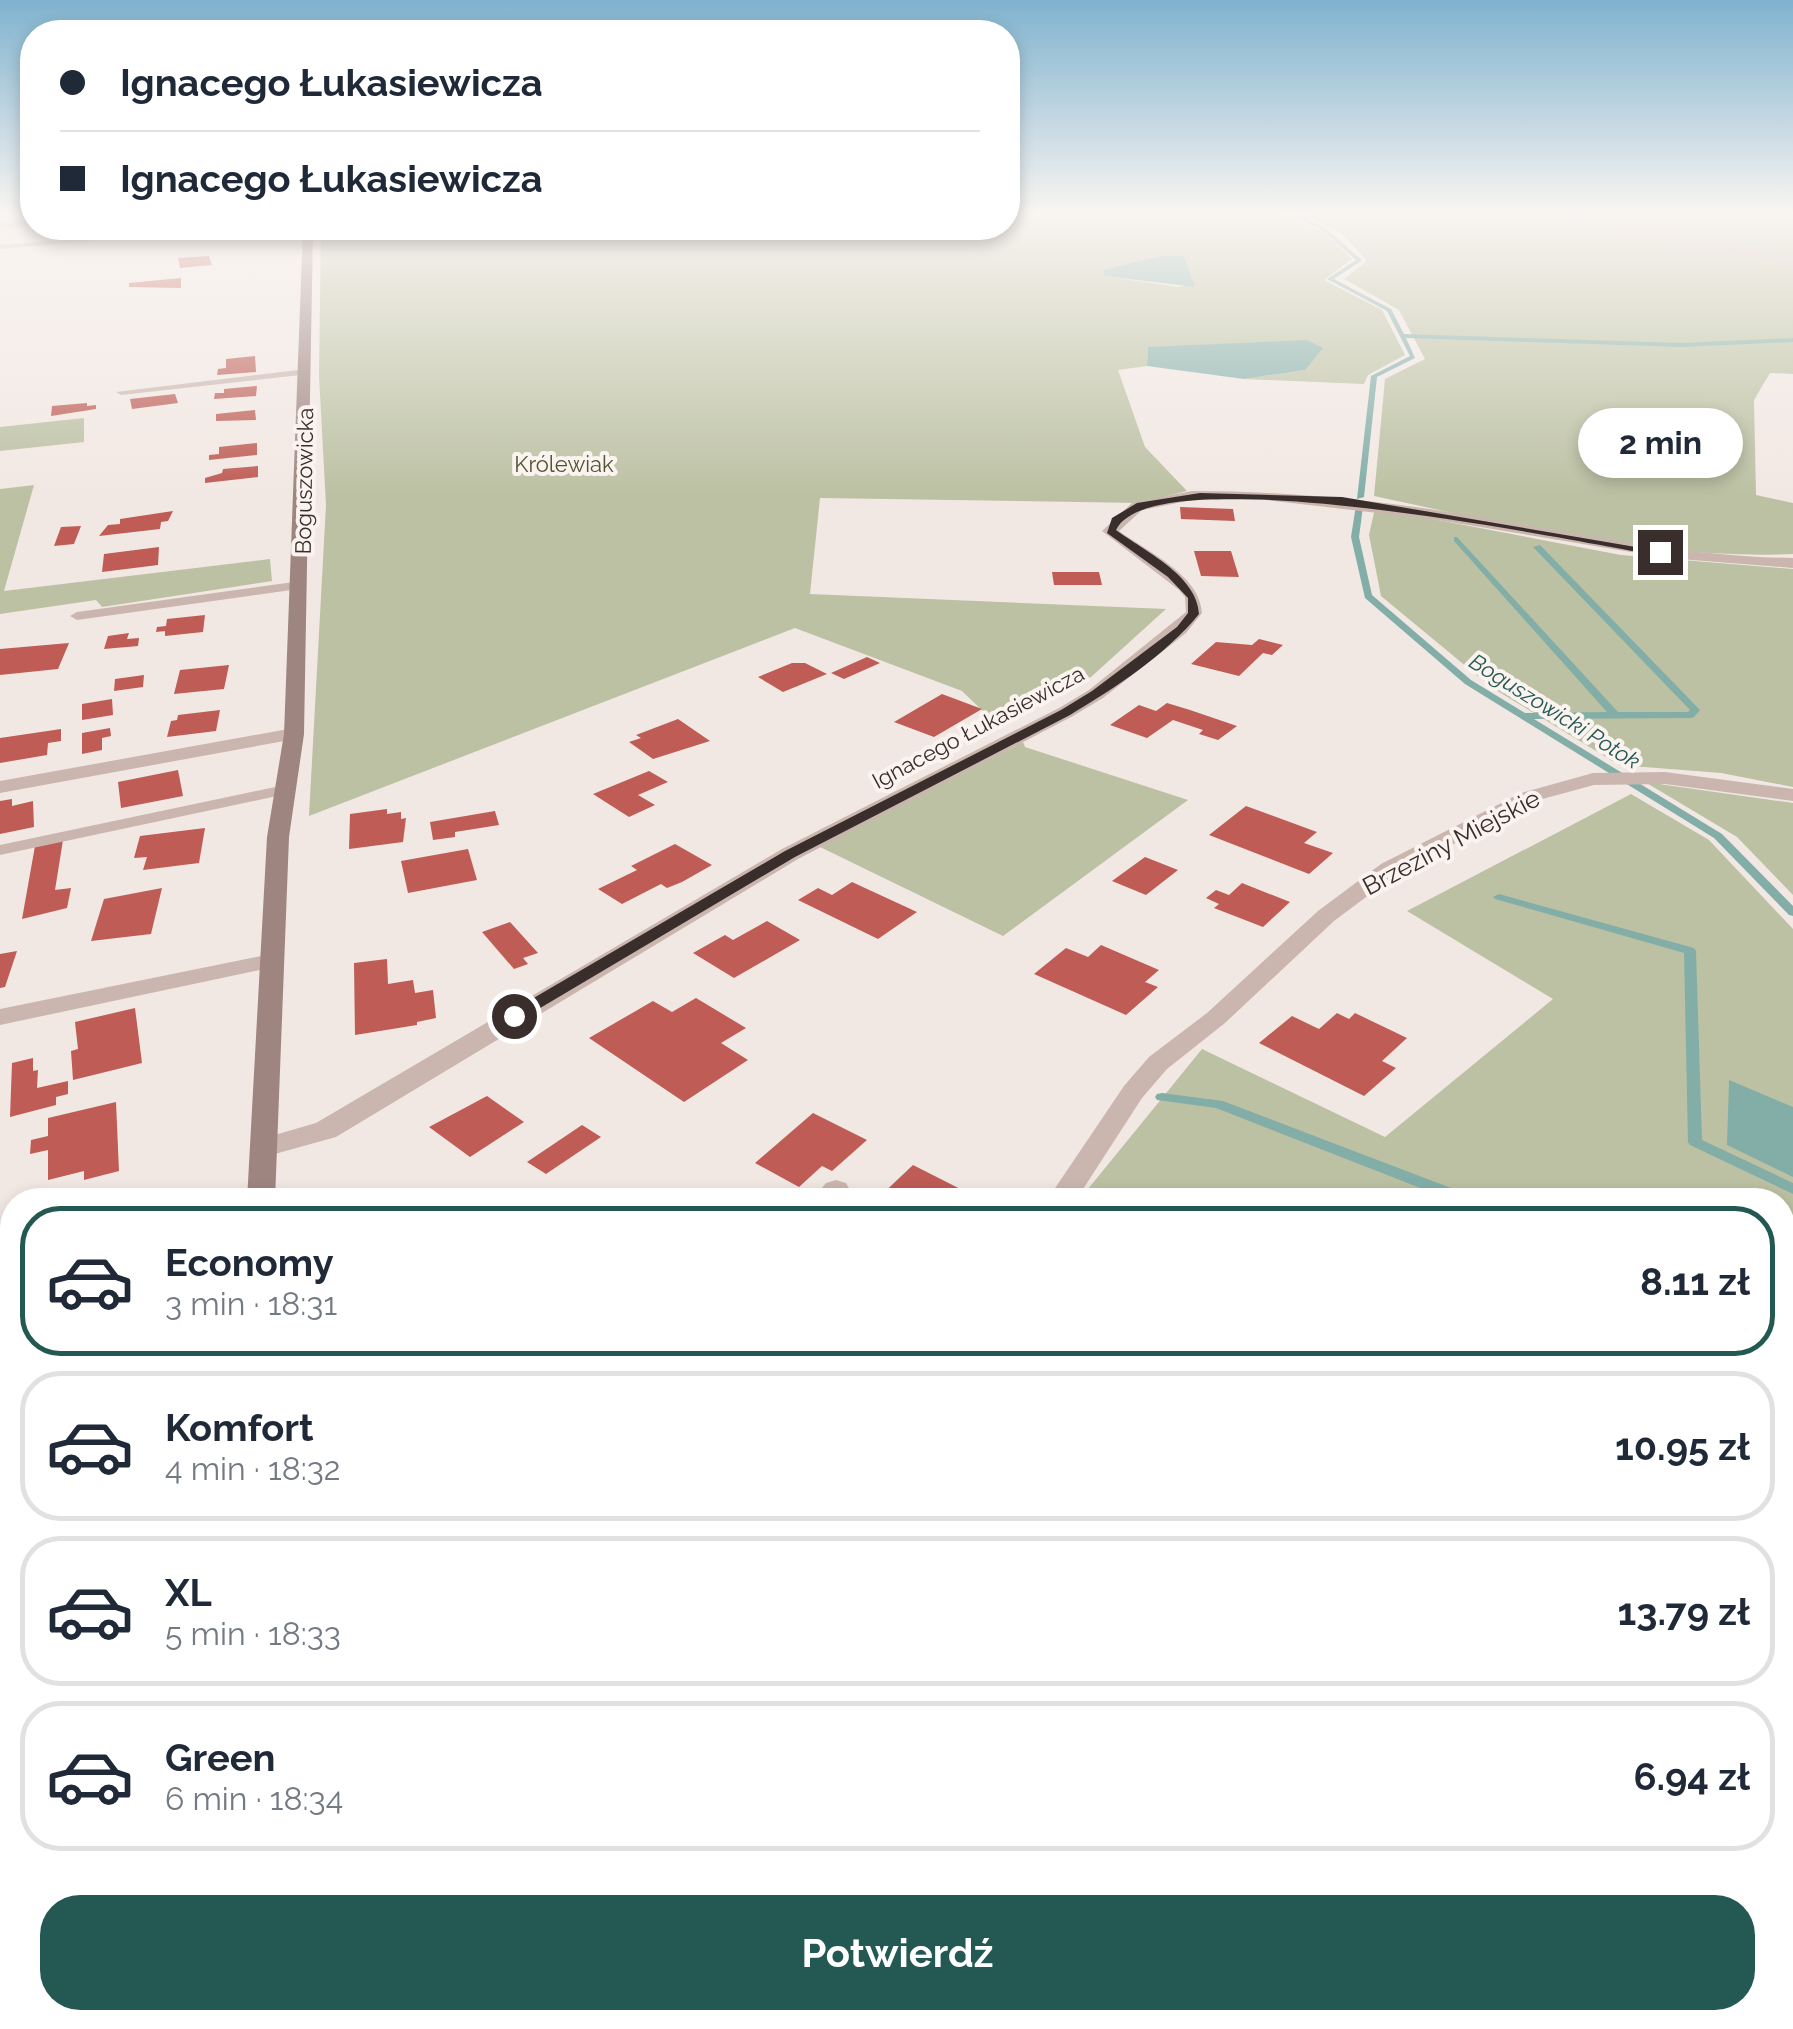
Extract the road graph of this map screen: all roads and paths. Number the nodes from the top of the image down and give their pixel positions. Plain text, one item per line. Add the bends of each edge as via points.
1 (307, 306) edge
2 (306, 372) junction
3 (121, 392) dead end
4 (1793, 563) edge
5 (301, 585) junction
6 (77, 616) dead end
7 (294, 734) junction
8 (0, 787) edge
9 (285, 790) junction
10 (1793, 795) edge
11 (0, 850) edge
12 (271, 961) junction
13 (0, 1017) edge
14 (264, 1148) junction
15 (261, 1188) edge
16 (1069, 1188) edge

1 - 2 street, Boguszowicka
2 - 3 lane
2 - 5 street, Boguszowicka
4 - 14 street, Ignacego Łukasiewicza via 1626,548 1342,500 1200,496 1140,506 1116,518 1110,530 1185,588 1194,614 1096,694 790,854 326,1130
5 - 6 lane
5 - 7 street, Boguszowicka
7 - 8 street
7 - 9 street, Boguszowicka
9 - 11 lane
9 - 12 street, Boguszowicka
10 - 16 street, Brzeziny Miejskie via 1624,777 1566,784 1389,869 1158,1063
12 - 13 street
12 - 14 street, Boguszowicka
14 - 15 street, Boguszowicka

